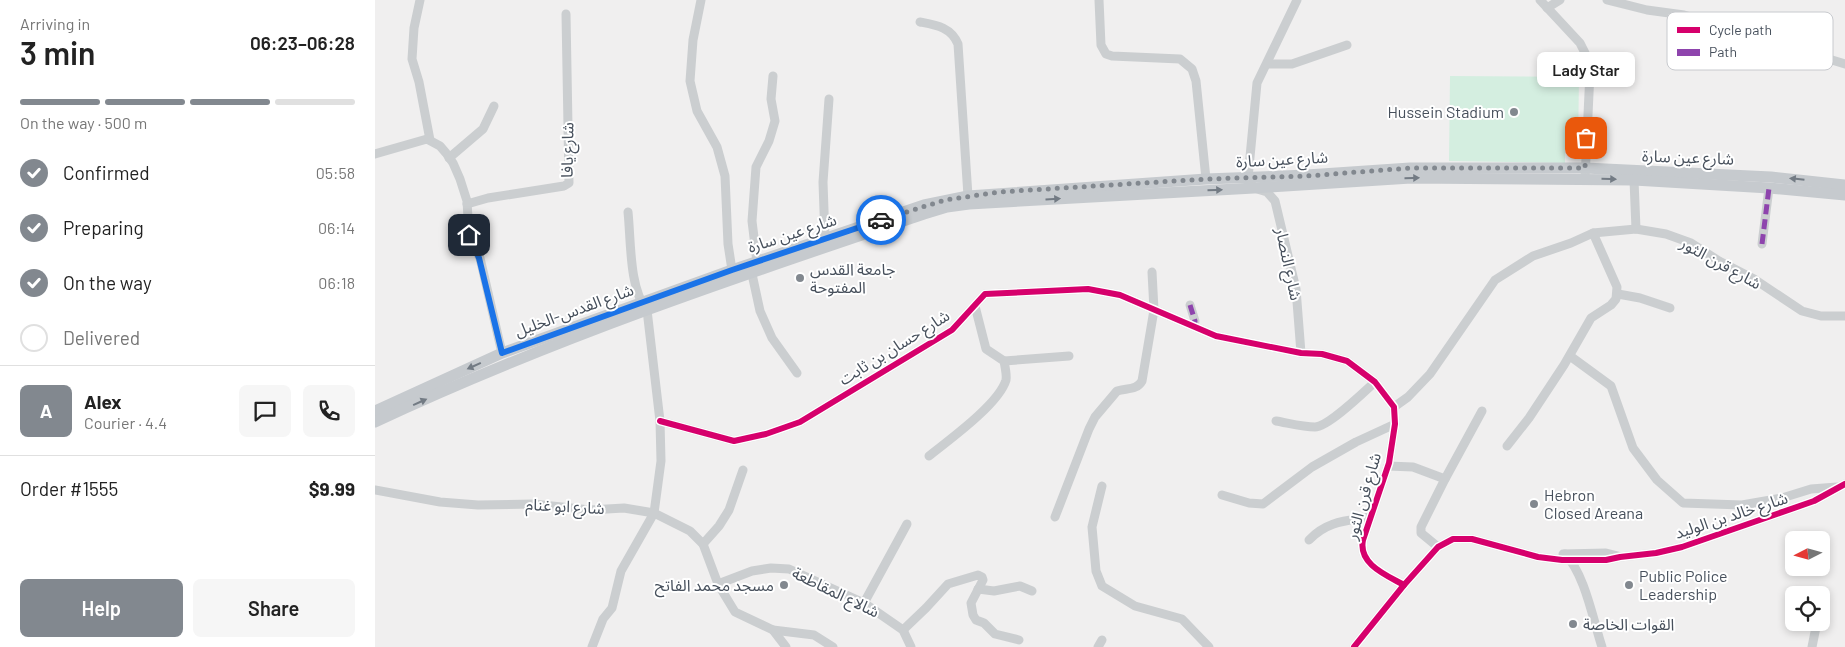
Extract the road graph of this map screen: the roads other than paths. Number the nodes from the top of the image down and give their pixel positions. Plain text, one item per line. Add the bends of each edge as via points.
1 (420, 0) edge
2 (701, 0) edge
3 (1099, 0) edge
4 (1297, 0) edge
5 (1540, 0) edge
6 (1560, 0) edge
7 (1607, 0) edge
8 (1547, 8) junction
9 (1667, 13) edge
10 (566, 14) dead end
11 (920, 22) dead end
12 (1347, 45) dead end
13 (1833, 60) edge
14 (1267, 64) junction
15 (1845, 64) edge
16 (773, 76) dead end
17 (829, 99) dead end
18 (494, 106) dead end
19 (430, 140) junction
20 (375, 154) edge
21 (449, 158) junction
22 (1585, 173) junction
23 (1248, 178) junction
24 (1207, 179) junction
25 (1634, 180) junction
26 (1845, 185) edge
27 (1254, 188) junction
28 (1769, 188) junction
29 (1845, 195) edge
30 (968, 196) junction
31 (467, 204) junction
32 (628, 212) dead end
33 (1636, 229) junction
34 (1593, 233) junction
35 (825, 239) junction
36 (1762, 244) dead end
37 (757, 262) junction
38 (1152, 272) dead end
39 (734, 274) junction
40 (751, 274) junction
41 (1618, 294) junction
42 (1190, 305) dead end
43 (975, 306) junction
44 (644, 307) junction
45 (1670, 308) dead end
46 (1154, 310) junction
47 (1845, 316) edge
48 (1193, 326) junction
49 (502, 353) junction
50 (1301, 353) junction
51 (1069, 356) dead end
52 (1570, 356) junction
53 (1004, 361) junction
54 (797, 373) dead end
55 (1375, 382) junction
56 (1394, 407) junction
57 (375, 411) edge
58 (1482, 411) dead end
59 (660, 421) junction
60 (1276, 421) dead end
61 (375, 422) edge
62 (1395, 424) junction
63 (1507, 446) dead end
64 (929, 456) dead end
65 (1388, 466) junction
66 (743, 470) dead end
67 (1445, 479) junction
68 (1102, 486) dead end
69 (1843, 486) edge
70 (375, 490) edge
71 (1222, 496) dead end
72 (654, 513) junction
73 (1055, 517) dead end
74 (1370, 517) junction
75 (907, 524) dead end
76 (1309, 540) dead end
77 (703, 544) junction
78 (1438, 547) junction
79 (1567, 558) junction
80 (718, 584) junction
81 (1404, 585) junction
82 (979, 589) junction
83 (1032, 591) dead end
84 (864, 603) junction
85 (773, 630) junction
86 (903, 630) junction
87 (1815, 631) edge
88 (1019, 640) dead end
89 (592, 647) edge
90 (786, 647) edge
91 (833, 647) edge
92 (911, 647) edge
93 (1209, 647) edge
94 (1355, 647) edge
95 (1602, 647) edge
96 (1812, 647) edge

1 - 19 street via 412,59
2 - 39 street via 693,40 690,81 697,111 717,147 725,176 728,244
3 - 24 street via 1101,45 1106,54 1180,59 1192,69
4 - 14 street
5 - 8 street
6 - 8 street
7 - 9 street
8 - 22 street via 1580,43 1588,58
10 - 31 street, شارع يافا via 569,184
11 - 30 street via 946,29 957,44
12 - 14 street via 1292,64
13 - 15 street
14 - 23 street via 1257,82
16 - 37 street via 771,98 775,121 755,175 753,220
17 - 35 street via 823,182
18 - 21 street via 483,129
19 - 20 street
19 - 21 street via 440,146
21 - 31 street via 460,179
22 - 23 main road, شارع عين سارة via 1410,168
22 -> 25 main road, شارع عين سارة
26 -> 22 main road, شارع عين سارة via 1771,177
27 -> 22 main road, شارع عين سارة via 1411,178
23 - 24 main road, شارع عين سارة
23 - 27 street
24 - 30 main road, شارع عين سارة
25 - 28 main road, شارع عين سارة
25 - 33 street
40 -> 27 main road, شارع عين سارة via 947,207 991,201
27 - 50 street, شارع النصار via 1267,192 1275,201 1297,294
28 - 29 main road, شارع عين سارة
28 - 36 street
30 - 35 main road, شارع عين سارة via 924,205
31 - 49 street via 469,235 479,258
32 - 44 street via 635,288
33 - 34 street, شارع قرن الثور
33 - 47 street, شارع قرن الثور via 1666,234 1691,243 1808,314
34 - 41 street
34 - 56 street, شارع قرن الثور via 1533,256 1495,280 1430,374
35 - 37 main road, شارع عين سارة
37 - 39 main road, شارع عين سارة
38 - 46 street
39 - 40 main road, شارع عين سارة
39 - 44 main road, شارع القدس-الخليل
40 - 54 street via 760,311 772,338
41 - 45 street
41 - 52 street via 1613,304 1591,318
42 - 48 street via 1195,321
43 - 46 street, شارع حسان بن ثابت via 985,294 1088,290 1120,295
43 - 53 street via 987,349
43 - 59 street, شارع حسان بن ثابت via 952,330 800,422 734,441
44 - 49 main road, شارع القدس-الخليل
44 - 59 street
61 -> 44 main road, شارع القدس-الخليل
46 - 48 street, شارع حسان بن ثابت
46 - 73 street via 1142,381 1139,386 1117,391 1095,417
48 - 50 street, شارع حسان بن ثابت via 1216,336
49 -> 57 main road, شارع القدس-الخليل
50 - 55 street, شارع حسان بن ثابت via 1322,354 1347,361
51 - 53 street
52 - 63 street
52 - 69 street via 1611,386 1633,448 1657,480 1683,503 1743,505 1811,489
53 - 64 street via 1007,378 1001,391 974,419
55 - 56 street, شارع حسان بن ثابت
55 - 60 street via 1320,426
56 - 62 street
58 - 67 street
59 - 72 street via 661,461
62 - 65 street, شارع قرن الثور
62 - 71 street via 1313,467 1263,504
65 - 67 street via 1413,467
65 - 74 street, شارع قرن الثور
66 - 77 street via 729,510
67 - 78 street via 1421,527 1421,533
68 - 93 street via 1092,527 1102,586 1135,606 1182,619
69 - 79 street, شارع خالد بن الوليد via 1815,501 1656,553 1620,556 1606,553
70 - 72 street, شارع ابو غنام via 441,502 529,503 590,510 624,508
72 - 77 street, شارع ابو غنام via 690,531
72 - 89 street via 621,571 612,608 603,619
74 - 76 street via 1331,524
74 - 81 street, شارع قرن الثور via 1362,543 1364,556
75 - 84 street
77 - 80 street, شارع ابو غنام
78 - 79 street, شارع خالد بن الوليد via 1461,538
78 - 81 street
79 - 95 street via 1591,606
80 - 84 street, شالاع المقاطعة via 753,571 789,569
80 - 85 street, شارع ابو غنام via 735,612
81 - 94 street
82 - 83 street via 994,591 1020,586
82 - 86 street via 983,580 979,576 948,584
82 - 88 street via 971,604 975,619 995,634
84 - 86 street, شالاع المقاطعة
85 - 90 street
85 - 91 street via 815,635
86 - 92 street
87 - 96 street

